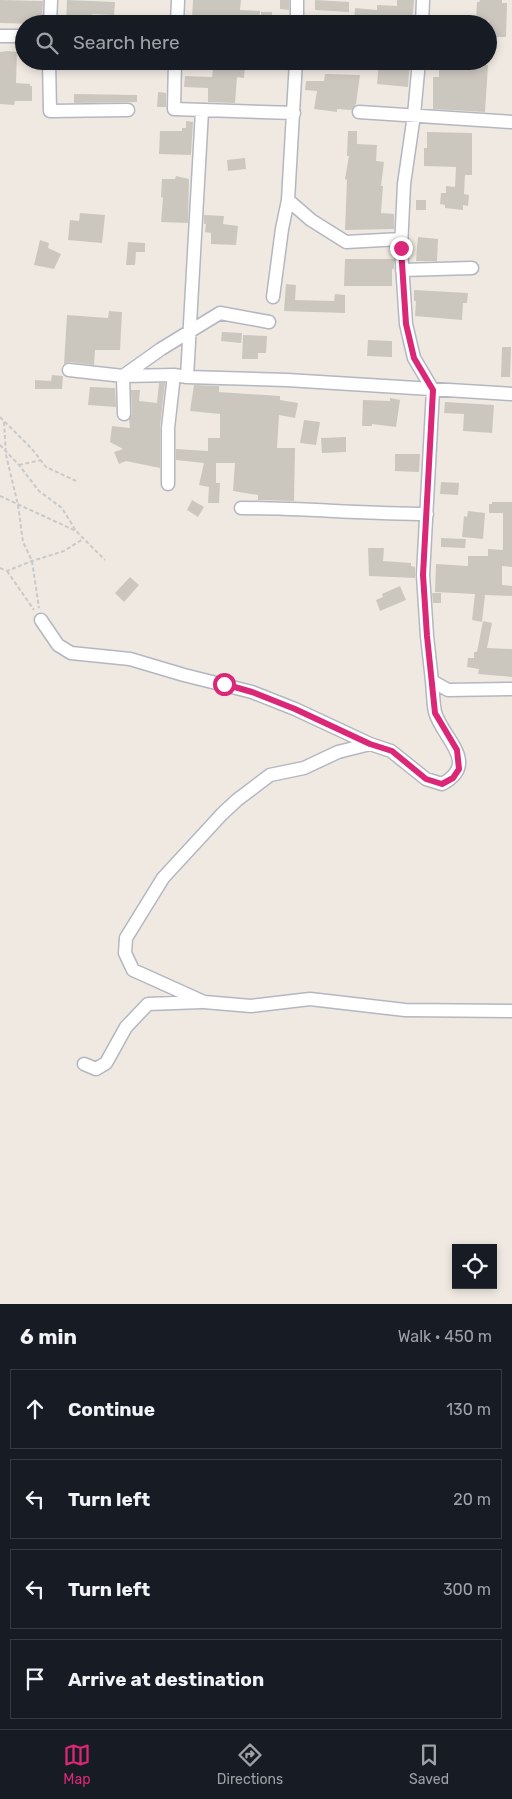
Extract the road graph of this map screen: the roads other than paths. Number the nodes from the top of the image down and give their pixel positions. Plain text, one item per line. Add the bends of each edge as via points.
1 (51, 0) edge
2 (178, 0) edge
3 (297, 0) edge
4 (423, 0) edge
5 (50, 15) edge
6 (177, 15) edge
7 (297, 15) edge
8 (422, 15) edge
9 (0, 36) edge
10 (15, 36) edge
11 (49, 70) edge
12 (175, 70) edge
13 (296, 70) edge
14 (418, 70) edge
15 (128, 110) dead end
16 (202, 111) junction
17 (359, 112) dead end
18 (294, 113) junction
19 (414, 115) junction
20 (512, 122) edge
21 (288, 200) junction
22 (401, 239) junction
23 (472, 268) dead end
24 (402, 270) junction
25 (273, 297) dead end
26 (269, 322) dead end
27 (191, 330) junction
28 (69, 370) dead end
29 (174, 375) junction
30 (123, 376) junction
31 (187, 377) junction
32 (433, 390) junction
33 (512, 394) edge
34 (124, 414) dead end
35 (168, 484) dead end
36 (241, 508) dead end
37 (427, 514) junction
38 (41, 620) road end
39 (432, 681) junction
40 (512, 689) edge
41 (370, 744) junction
42 (204, 1002) junction
43 (512, 1011) edge
44 (84, 1064) dead end

1 - 5 street
2 - 6 street
3 - 7 street
4 - 8 street
9 - 10 street
11 - 15 street via 50,111
12 - 16 street via 174,109
13 - 18 street
14 - 19 street
16 - 18 street
16 - 27 street
17 - 19 street
18 - 21 street
19 - 20 street
19 - 22 street via 404,184
21 - 22 street via 311,220 346,242
21 - 25 street
22 - 24 street
23 - 24 street
24 - 32 street via 406,324 414,358
26 - 27 street via 220,314
27 - 30 street
27 - 31 street
28 - 30 street
29 - 30 street
29 - 31 street
29 - 35 street via 168,428
30 - 34 street
31 - 32 street
32 - 33 street
32 - 37 street
36 - 37 street
37 - 39 street via 423,575
38 - 41 street via 58,645 71,653 130,659 252,692
39 - 40 street via 448,690
39 - 41 street via 435,713 457,750 459,769 453,778 442,784 426,779 392,751
41 - 42 street via 338,752 304,768 270,775 222,814 163,878 126,938 125,953 133,970
42 - 43 street via 251,1006 310,999 405,1010
42 - 44 street via 148,1004 126,1027 106,1063 96,1069

